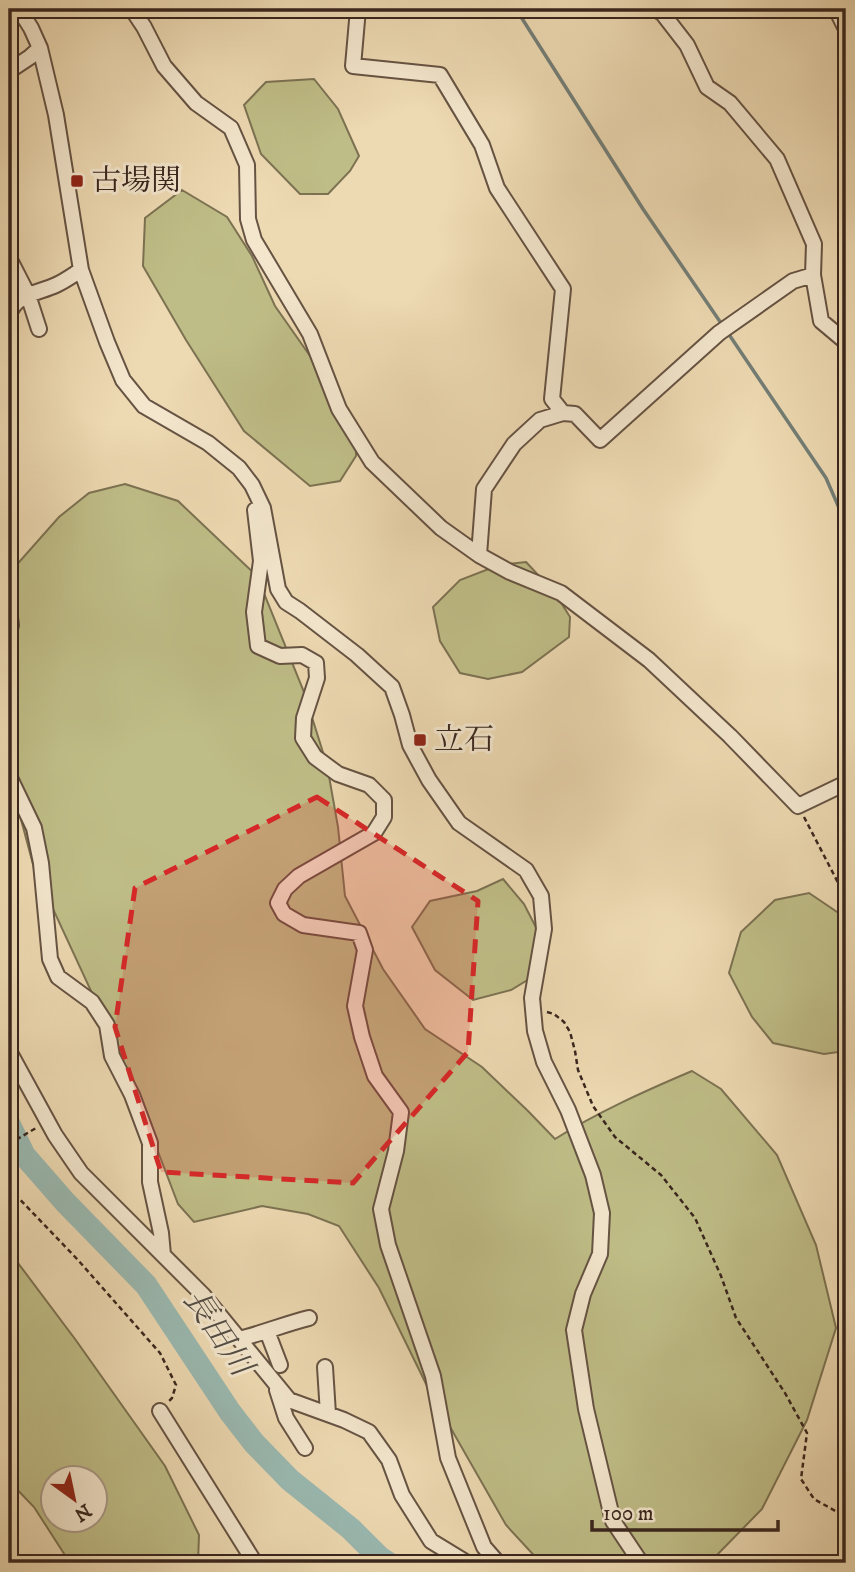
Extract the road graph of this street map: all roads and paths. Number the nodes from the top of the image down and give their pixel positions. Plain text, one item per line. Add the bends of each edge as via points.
1 (19, 9) edge
2 (132, 9) edge
3 (358, 9) edge
4 (656, 9) edge
5 (836, 9) edge
6 (846, 30) edge
7 (40, 48) junction
8 (9, 71) edge
9 (9, 258) edge
10 (81, 270) junction
11 (813, 275) junction
12 (29, 295) junction
13 (11, 307) edge
14 (39, 329) dead end
15 (846, 342) edge
16 (562, 413) junction
17 (252, 485) junction
18 (479, 555) junction
19 (9, 610) edge
20 (9, 632) edge
21 (9, 776) edge
22 (846, 783) edge
23 (798, 806) junction
24 (846, 898) edge
25 (533, 1009) junction
26 (9, 1051) edge
27 (37, 1128) dead end
28 (9, 1144) edge
29 (9, 1188) edge
30 (163, 1255) junction
31 (309, 1318) dead end
32 (268, 1331) junction
33 (239, 1339) junction
34 (280, 1365) dead end
35 (325, 1367) dead end
36 (274, 1382) junction
37 (160, 1411) joint
38 (328, 1414) junction
39 (305, 1448) dead end
40 (846, 1517) edge
41 (255, 1563) edge
42 (467, 1563) edge
43 (498, 1563) edge
44 (642, 1563) edge

1 - 7 street
2 - 18 street via 164,66 195,103 231,128 247,165 248,219 254,240 310,334 338,409 372,462 441,528
3 - 16 street via 353,66 440,75 482,145 496,188 563,289 552,399
4 - 11 street via 687,45 707,87 730,103 777,159 814,244
5 - 6 street
7 - 8 street
7 - 10 street via 56,115
9 - 12 street
10 - 12 street
10 - 17 street via 123,380 144,406 208,443
11 - 15 street via 821,321
11 - 16 street via 793,281 719,333 600,440 575,414
12 - 13 street
12 - 14 street
16 - 18 street via 540,420 514,444 484,489
17 - 25 street via 263,508 278,589 286,602 392,687 410,745 459,823 526,870 541,896 544,929
17 - 43 street via 261,561 254,612 258,646 316,663 317,678 303,737 315,757 338,774 369,785 384,800 384,817 374,833 299,876 278,903 284,914 303,925 359,933 365,950 355,1006 375,1076 401,1112 381,1209 388,1245 433,1376 448,1458 484,1547
18 - 23 street via 561,593 649,660
19 - 20 street
21 - 30 street via 34,828 50,959 58,976 92,1002 107,1025 112,1056 150,1143 150,1182
22 - 23 street
23 - 24 path
25 - 40 path via 565,1022 593,1106 615,1137 661,1175 695,1218 736,1318 807,1433 802,1479 814,1499
25 - 44 street via 544,1062 593,1175 602,1213 600,1254 574,1330 586,1409 614,1521
26 - 30 street via 81,1172
27 - 28 path
29 - 37 path via 160,1353 176,1385
30 - 33 street via 204,1294
31 - 32 street
32 - 33 street
32 - 34 street
33 - 36 street
35 - 38 street
36 - 38 street via 289,1400
36 - 39 street via 286,1418
37 - 41 street
38 - 42 street via 369,1432 389,1460 402,1495 431,1541

